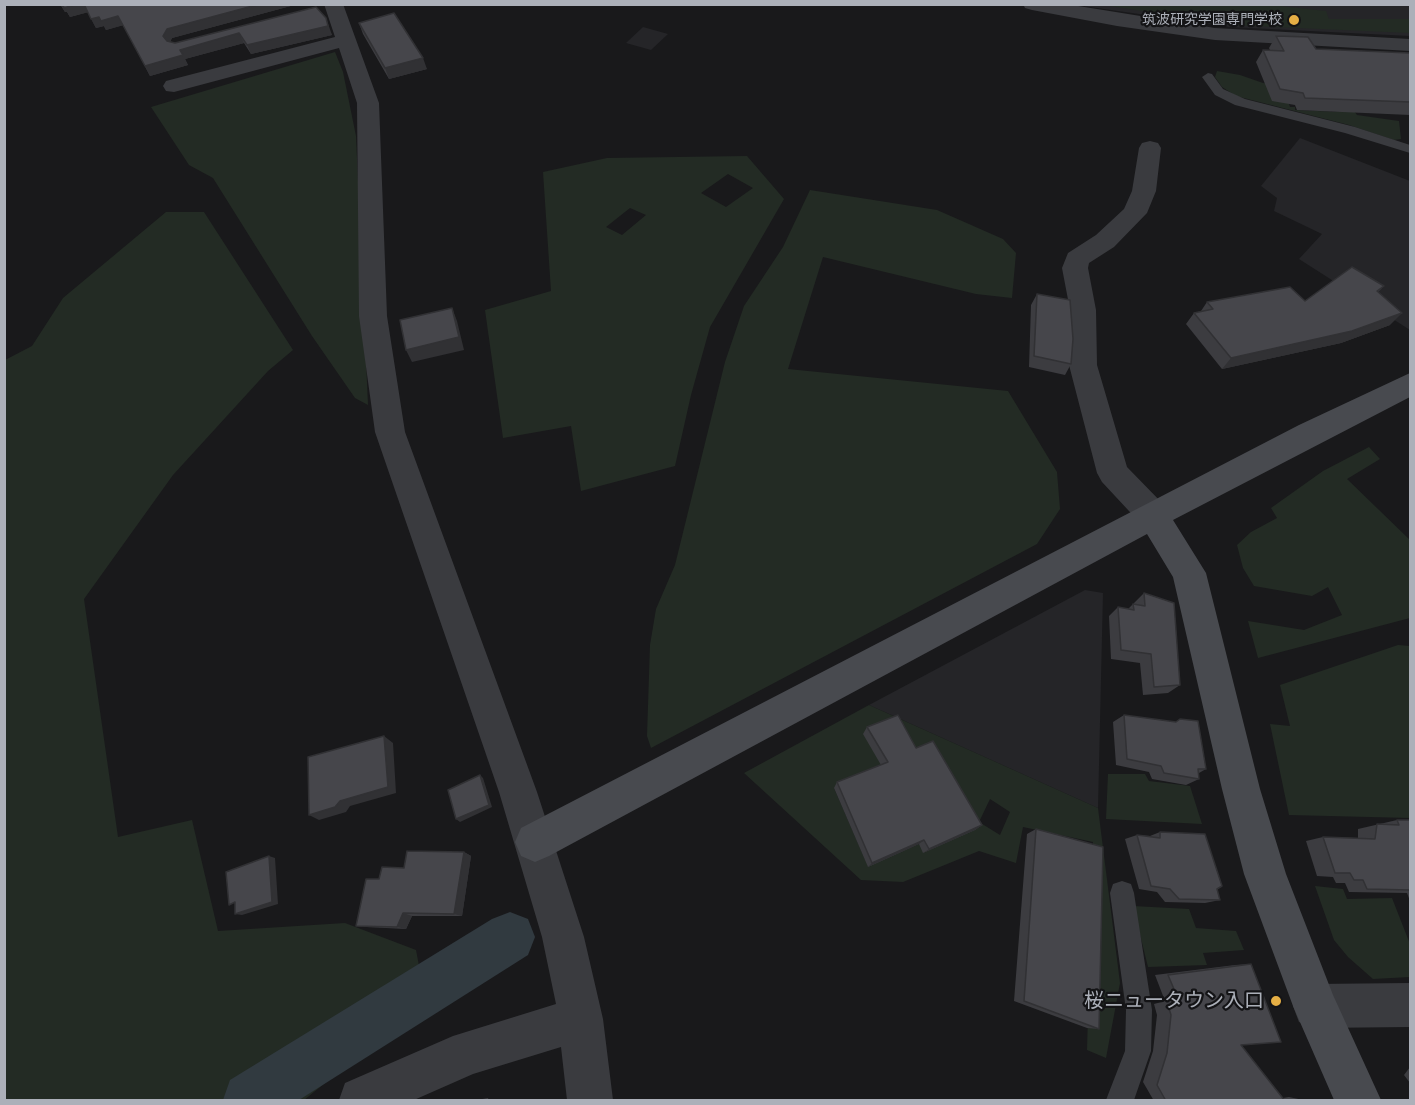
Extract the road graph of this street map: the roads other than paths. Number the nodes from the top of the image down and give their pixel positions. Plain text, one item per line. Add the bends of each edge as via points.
1 (1032, 5) edge
2 (325, 6) edge
3 (346, 40) junction
4 (1410, 45) edge
5 (1208, 77) dead end
6 (174, 86) dead end
7 (1150, 148) dead end
8 (1410, 149) edge
9 (1410, 384) edge
10 (1153, 515) junction
11 (535, 842) junction
12 (1122, 894) dead end
13 (1410, 1005) edge
14 (1315, 1006) junction
15 (581, 1019) junction
16 (362, 1101) edge
17 (590, 1101) edge
18 (1120, 1101) edge
19 (1358, 1101) edge

1 - 4 street via 1215,34
2 - 3 street
3 - 6 street
3 - 11 street via 368,103 373,316 390,432
5 - 8 lane via 1219,92 1240,102
7 - 10 street via 1144,191 1135,213 1105,241 1077,259 1075,268 1083,310 1083,365 1113,473
9 - 10 street
10 - 11 street
10 - 14 street via 1189,573 1240,789 1265,874
11 - 15 street via 563,937
12 - 18 lane via 1139,1010 1138,1051
13 - 14 street
14 - 19 street
15 - 16 street via 469,1052
15 - 17 street

